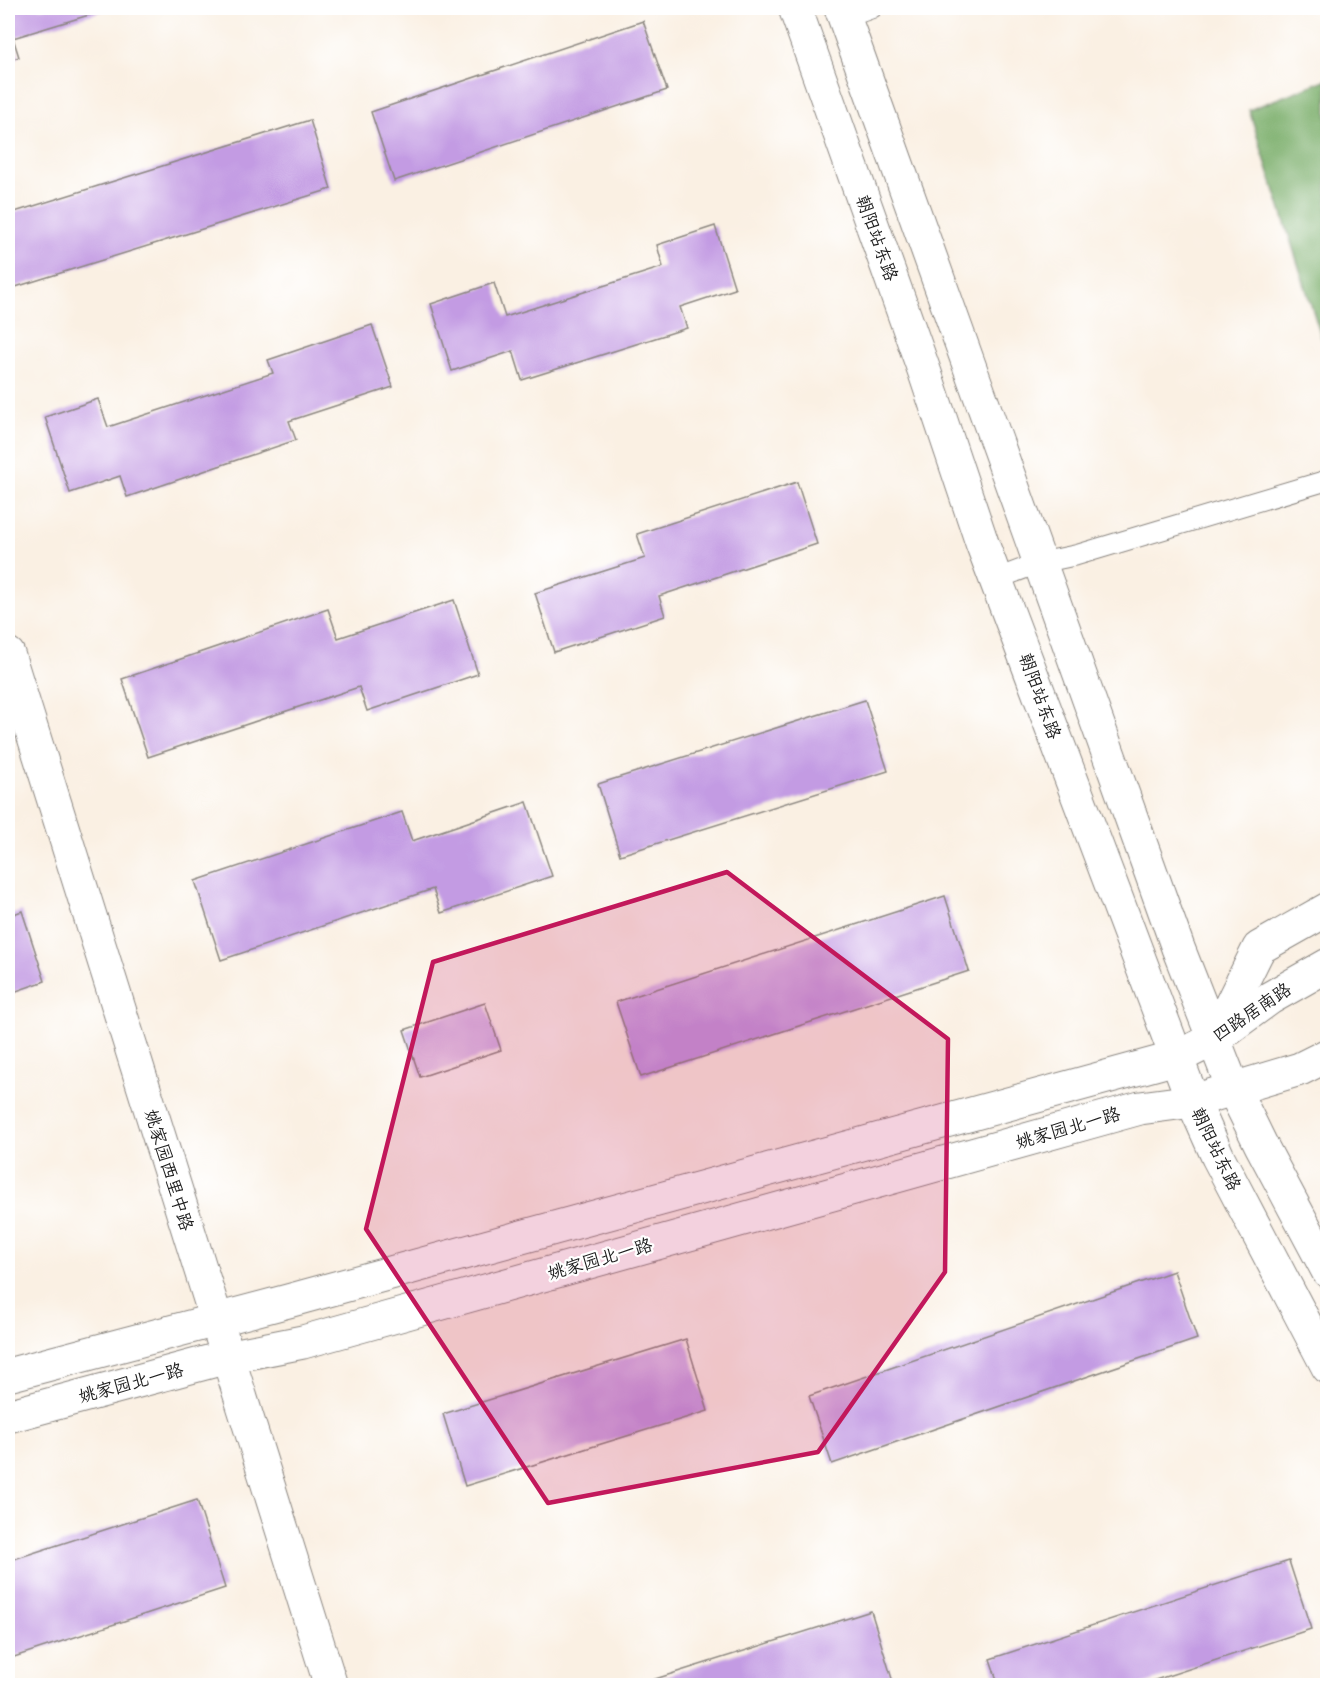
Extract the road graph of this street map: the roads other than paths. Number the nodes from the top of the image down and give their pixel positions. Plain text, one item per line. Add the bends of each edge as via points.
1 (795, 8) edge
2 (852, 11) edge
3 (1328, 480) edge
4 (1039, 563) junction
5 (996, 579) junction
6 (8, 654) edge
7 (1328, 909) edge
8 (1328, 965) edge
9 (1214, 1039) junction
10 (1328, 1055) edge
11 (1176, 1058) junction
12 (1233, 1088) junction
13 (1193, 1101) junction
14 (1328, 1271) edge
15 (216, 1321) junction
16 (227, 1357) junction
17 (1328, 1367) edge
18 (8, 1375) edge
19 (8, 1416) edge
20 (332, 1686) edge

1 - 5 street, 朝阳站东路
2 - 4 street
3 - 4 lane
4 - 5 lane
4 - 9 street
5 - 11 street, 朝阳站东路
6 - 15 street, 姚家园西里中路
7 - 9 street via 1259,948
8 - 9 street, 四路居南路 via 1270,998
9 - 11 street, 四路居南路
9 - 12 street
10 - 12 street via 1300,1069
11 - 13 street, 朝阳站东路
11 - 15 street, 姚家园北一路
12 - 13 street, 姚家园北一路
12 - 14 street
13 - 16 street, 姚家园北一路 via 1140,1108 315,1338
13 - 17 street, 朝阳站东路 via 1218,1157
15 - 16 street, 姚家园西里中路
15 - 18 street, 姚家园北一路
16 - 19 street, 姚家园北一路
16 - 20 street, 姚家园西里中路

